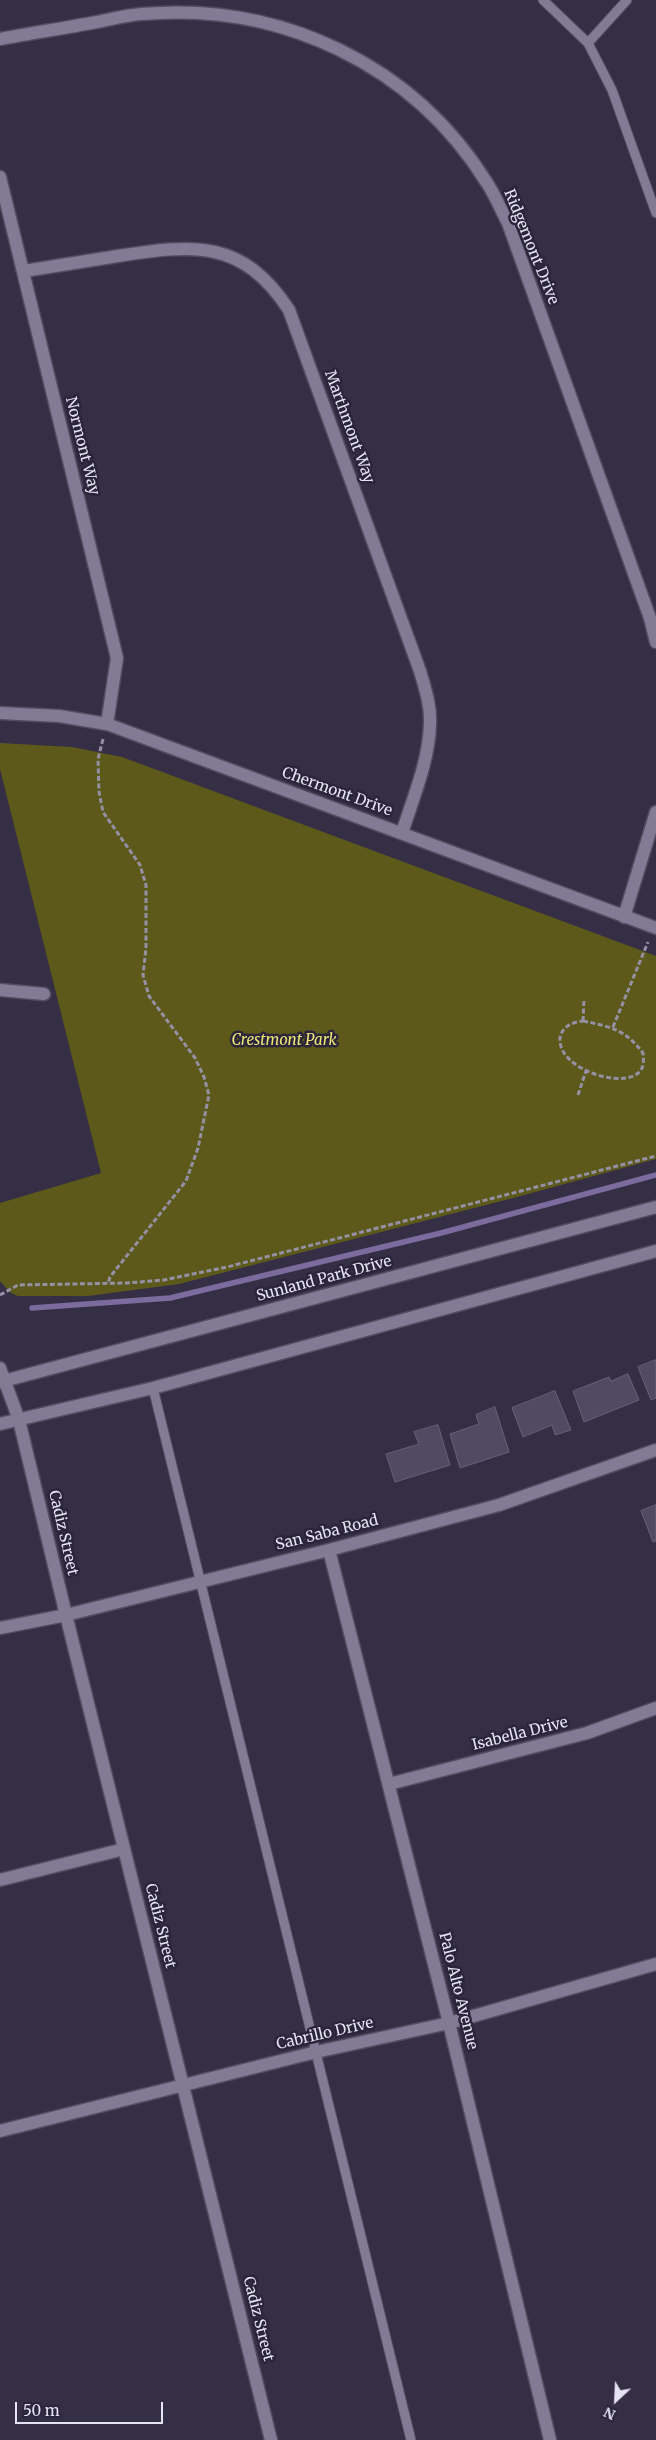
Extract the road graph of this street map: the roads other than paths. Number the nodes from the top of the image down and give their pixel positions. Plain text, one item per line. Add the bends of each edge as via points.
1 (543, 0) edge
2 (627, 0) edge
3 (553, 4) edge
4 (0, 39) edge
5 (588, 43) junction
6 (0, 177) edge
7 (656, 213) edge
8 (24, 271) junction
9 (656, 642) edge
10 (0, 713) edge
11 (107, 724) junction
12 (656, 812) edge
13 (402, 833) junction
14 (624, 917) junction
15 (655, 928) edge
16 (0, 990) edge
17 (44, 994) dead end
18 (656, 1207) edge
19 (656, 1251) edge
20 (0, 1368) edge
21 (3, 1381) edge
22 (153, 1388) junction
23 (19, 1420) junction
24 (0, 1424) edge
25 (656, 1450) edge
26 (329, 1550) junction
27 (201, 1582) junction
28 (66, 1615) junction
29 (0, 1628) edge
30 (656, 1708) edge
31 (390, 1784) junction
32 (124, 1850) junction
33 (0, 1880) edge
34 (656, 1964) edge
35 (449, 2023) junction
36 (316, 2052) junction
37 (183, 2084) junction
38 (0, 2131) edge
39 (271, 2440) edge
40 (411, 2440) edge
41 (550, 2440) edge

1 - 3 lane
2 - 5 lane
3 - 5 lane
4 - 9 street, Ridgemont Drive via 141,14 203,13 250,18 295,30 332,45 376,71 435,118 488,183 508,223
5 - 7 lane via 612,90
6 - 8 street, Normont Way
8 - 11 street, Normont Way via 117,658
8 - 13 street, Marthmont Way via 170,248 195,248 240,262 275,289 289,310 428,698 427,753
10 - 11 street, Chermont Drive via 59,716
11 - 13 street, Chermont Drive
12 - 14 street
13 - 14 street, Chermont Drive
14 - 15 street, Chermont Drive
16 - 17 street
18 - 21 street, Sunland Park Drive
19 - 22 street
20 - 21 street, Cadiz Street
21 - 23 street, Cadiz Street
22 - 23 street
22 - 27 lane
23 - 24 street
23 - 28 street, Cadiz Street
25 - 26 street, San Saba Road via 499,1505
26 - 27 street, San Saba Road
26 - 31 street, Palo Alto Avenue
27 - 28 street, San Saba Road
27 - 36 lane
28 - 29 street, San Saba Road
28 - 32 street, Cadiz Street
30 - 31 street, Isabella Drive via 587,1733
31 - 35 street, Palo Alto Avenue
32 - 33 street
32 - 37 street, Cadiz Street
34 - 35 street, Cabrillo Drive
35 - 36 street, Cabrillo Drive
35 - 41 street, Palo Alto Avenue
36 - 37 street, Cabrillo Drive
36 - 40 lane
37 - 38 street, Cabrillo Drive
37 - 39 street, Cadiz Street

